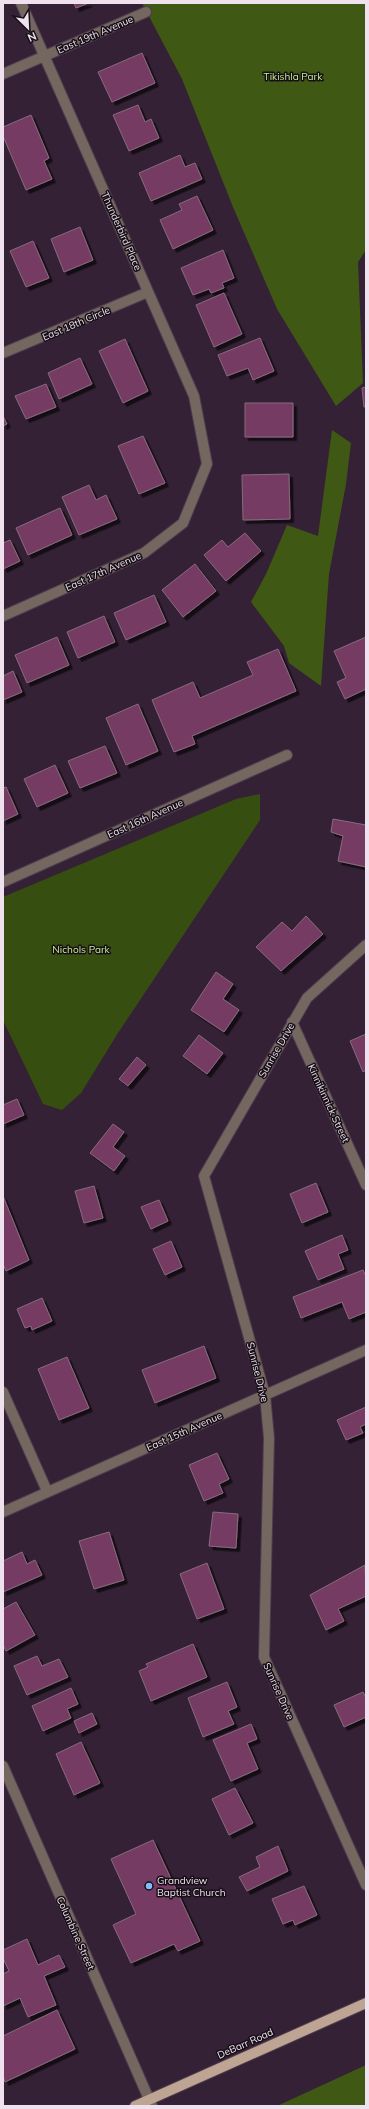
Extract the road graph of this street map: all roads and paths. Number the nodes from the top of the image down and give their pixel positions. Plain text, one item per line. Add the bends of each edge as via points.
1 (21, 3) edge
2 (146, 12) dead end
3 (44, 56) junction
4 (3, 74) edge
5 (148, 292) junction
6 (3, 353) edge
7 (207, 464) joint
8 (3, 616) edge
9 (287, 755) dead end
10 (3, 882) edge
11 (366, 945) edge
12 (292, 1022) junction
13 (366, 1185) edge
14 (366, 1350) edge
15 (3, 1392) edge
16 (265, 1395) junction
17 (48, 1492) junction
18 (3, 1512) edge
19 (3, 1766) edge
20 (366, 1885) edge
21 (366, 2003) edge
22 (151, 2103) edge
23 (135, 2106) edge

1 - 3 street, Thunderbird Place
2 - 3 street, East 19th Avenue
3 - 4 street, East 19th Avenue
3 - 5 street, Thunderbird Place
5 - 6 street, East 18th Circle
5 - 7 street, Thunderbird Place via 194,396
7 - 8 street, East 17th Avenue via 183,523 144,553
9 - 10 street, East 16th Avenue
11 - 12 street, Sunrise Drive via 307,998
12 - 13 street, Kinnikinnick Street
12 - 16 street, Sunrise Drive via 204,1176
14 - 16 street, East 15th Avenue
15 - 17 street
16 - 17 street, East 15th Avenue
16 - 20 street, Sunrise Drive via 269,1438 264,1657
17 - 18 street, East 15th Avenue
19 - 22 street, Columbine Street
21 - 22 main road, DeBarr Road
22 - 23 main road, DeBarr Road

